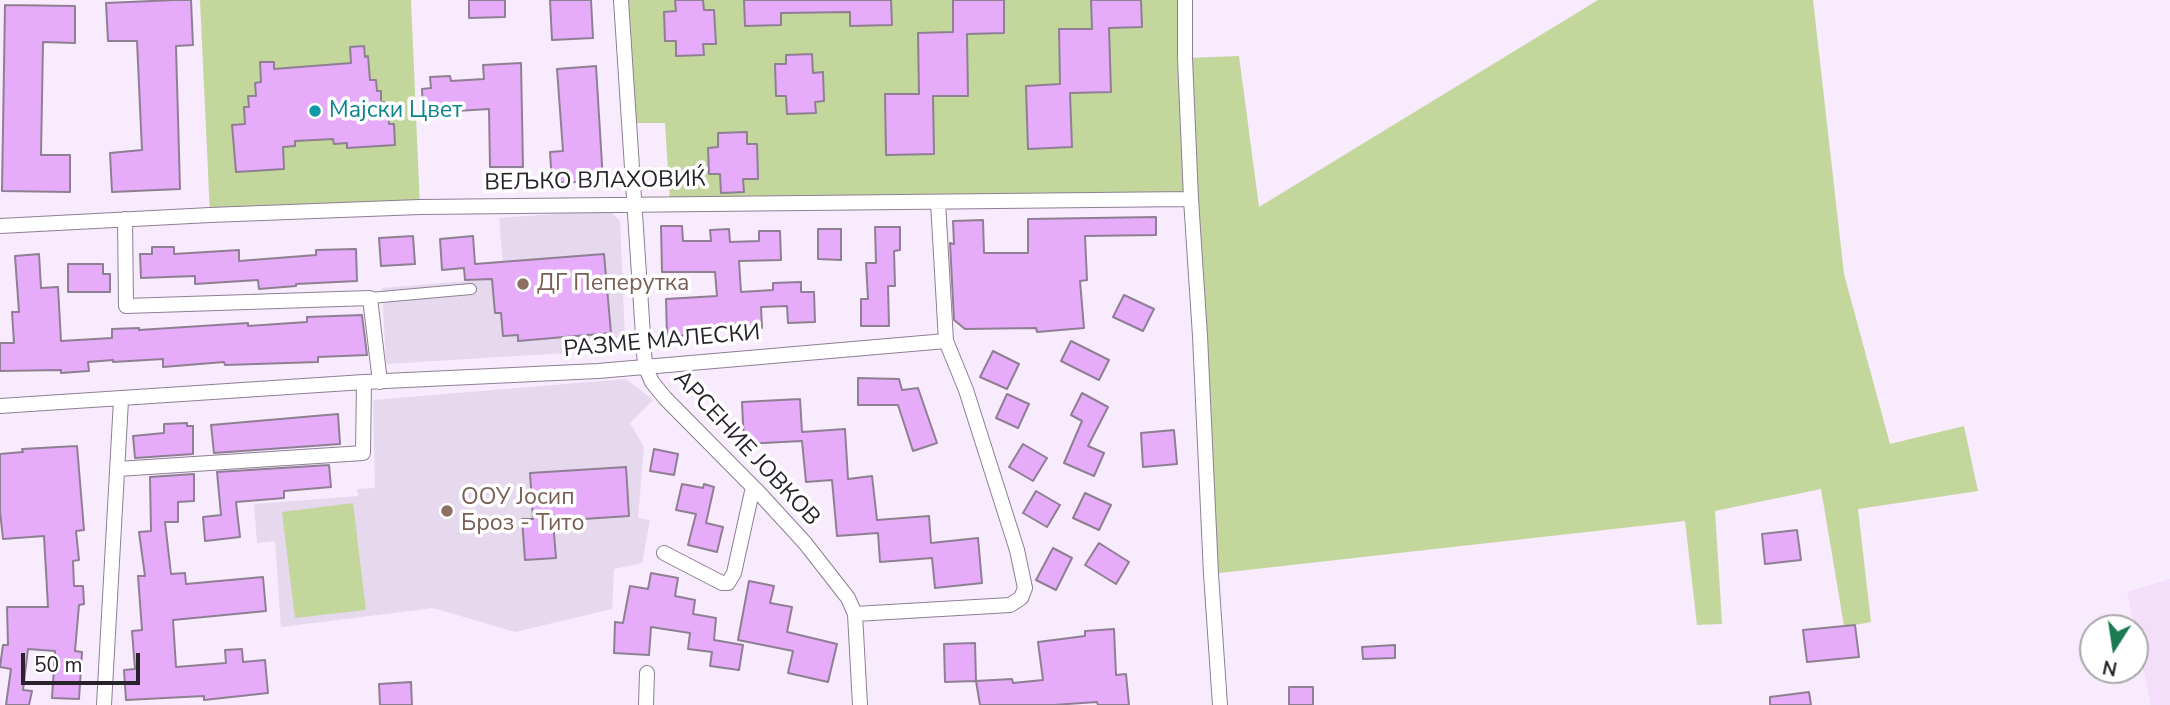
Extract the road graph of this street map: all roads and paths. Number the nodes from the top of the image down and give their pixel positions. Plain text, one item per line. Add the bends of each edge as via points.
1 (621, 0) edge
2 (1185, 0) edge
3 (1191, 199) junction
4 (938, 202) junction
5 (634, 204) junction
6 (125, 219) junction
7 (0, 226) edge
8 (471, 289) dead end
9 (370, 298) junction
10 (946, 341) junction
11 (645, 366) junction
12 (364, 382) junction
13 (380, 382) junction
14 (121, 400) junction
15 (0, 406) edge
16 (118, 469) junction
17 (753, 486) junction
18 (664, 554) dead end
19 (855, 614) junction
20 (647, 673) dead end
21 (104, 705) edge
22 (646, 705) edge
23 (860, 705) edge
24 (1220, 705) edge

1 - 5 street, АРСЕНИЕ ЈОВКОВ
2 - 3 street
3 - 4 street, ВЕЉКО ВЛАХОВИЌ
3 - 24 street
4 - 5 street, ВЕЉКО ВЛАХОВИЌ
4 - 10 street
5 - 6 street, ВЕЉКО ВЛАХОВИЌ
5 - 11 street, АРСЕНИЕ ЈОВКОВ
6 - 7 street, ВЕЉКО ВЛАХОВИЌ
6 - 9 street via 126,306
8 - 9 street
9 - 13 street
10 - 11 street, РАЗМЕ МАЛЕСКИ
10 - 19 street via 966,390 1025,588 1021,598 1010,605
11 - 13 street, РАЗМЕ МАЛЕСКИ
11 - 17 street, АРСЕНИЕ ЈОВКОВ via 665,398
12 - 13 street, РАЗМЕ МАЛЕСКИ
12 - 14 street, РАЗМЕ МАЛЕСКИ
12 - 16 street via 363,453
14 - 15 street, РАЗМЕ МАЛЕСКИ
14 - 16 street
16 - 21 street
17 - 18 street via 728,583
17 - 19 street, АРСЕНИЕ ЈОВКОВ via 838,583
19 - 23 street, АРСЕНИЕ ЈОВКОВ
20 - 22 street

